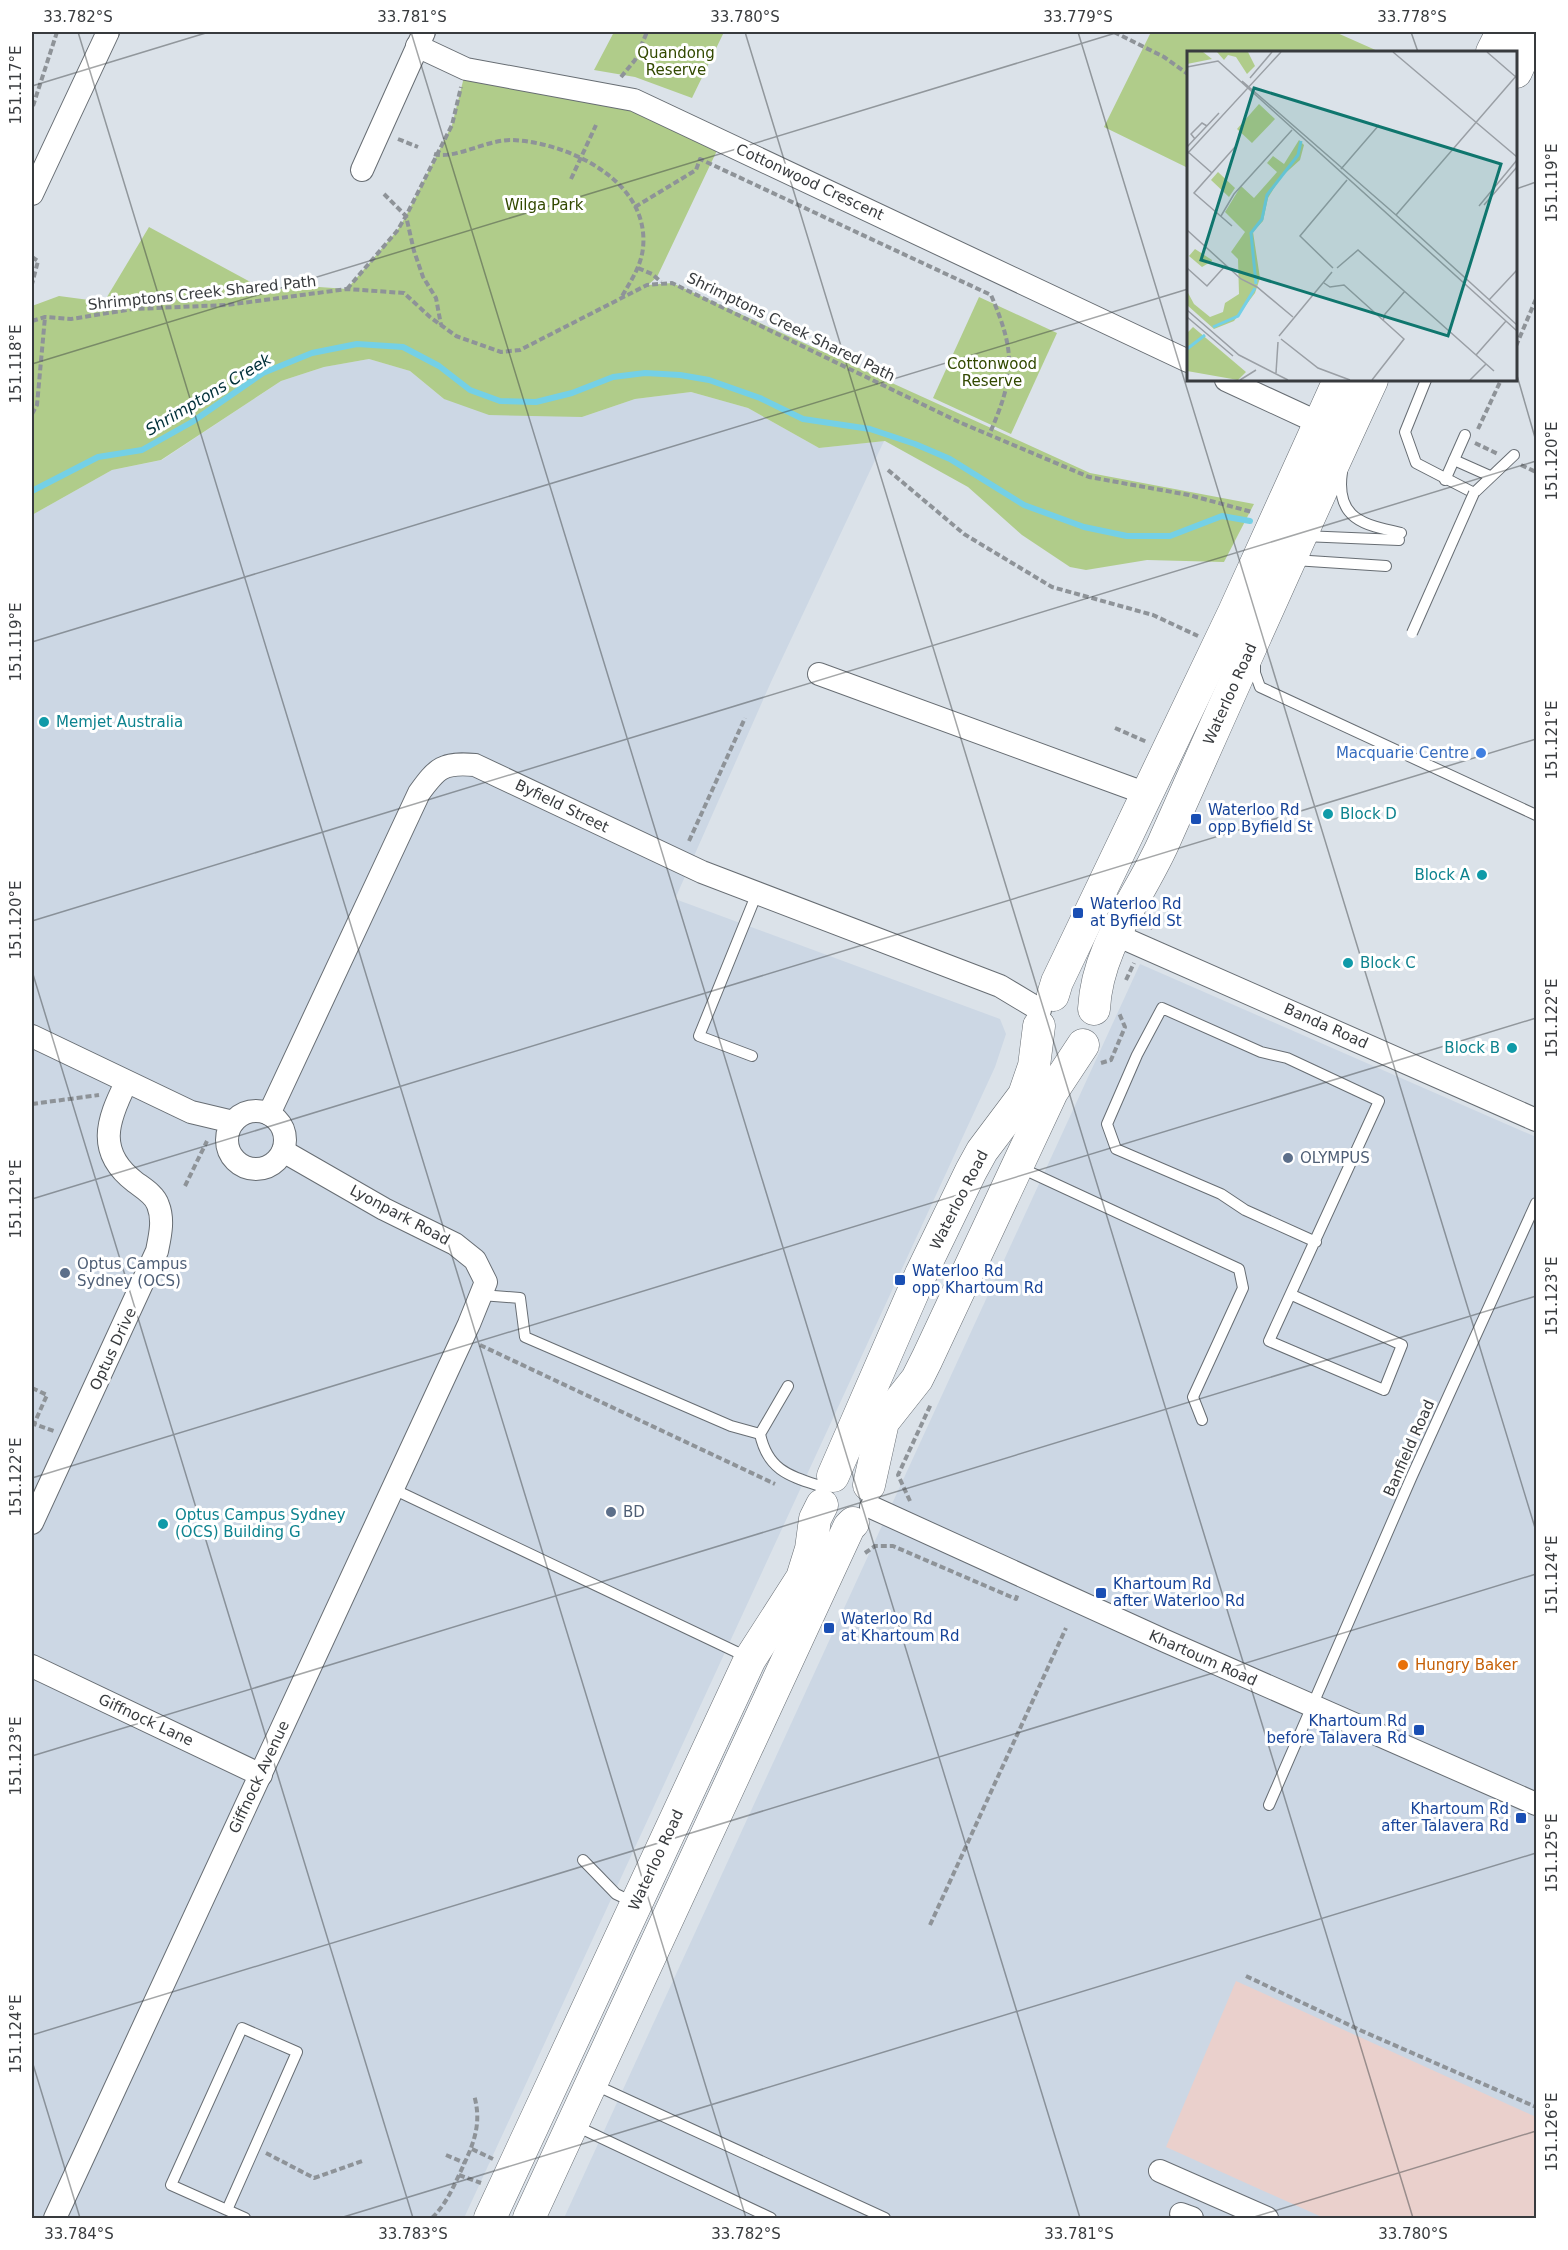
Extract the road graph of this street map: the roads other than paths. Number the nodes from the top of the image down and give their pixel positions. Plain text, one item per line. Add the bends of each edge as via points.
1 (108, 32) edge
2 (1502, 32) edge
3 (1534, 32) edge
4 (421, 39) edge
5 (1492, 51) edge
6 (1517, 68) edge
7 (362, 170) dead end
8 (32, 194) edge
9 (1187, 362) edge
10 (1228, 381) edge
11 (1339, 381) edge
12 (1371, 381) edge
13 (1426, 381) edge
14 (1333, 428) junction
15 (1465, 435) dead end
16 (1512, 458) road end
17 (1454, 460) junction
18 (1490, 476) junction
19 (1445, 480) junction
20 (1474, 493) junction
21 (1279, 538) junction
22 (1386, 566) dead end
23 (1412, 633) dead end
24 (819, 674) dead end
25 (1244, 692) junction
26 (1147, 794) junction
27 (1536, 815) edge
28 (757, 893) junction
29 (1114, 934) junction
30 (1106, 1007) junction
31 (1044, 1010) junction
32 (32, 1036) edge
33 (1089, 1055) junction
34 (752, 1056) dead end
35 (123, 1088) junction
36 (269, 1114) junction
37 (1536, 1120) edge
38 (233, 1122) junction
39 (283, 1151) junction
40 (1017, 1166) junction
41 (1536, 1203) edge
42 (1316, 1242) junction
43 (482, 1295) junction
44 (1292, 1295) junction
45 (788, 1386) dead end
46 (1202, 1420) dead end
47 (760, 1434) junction
48 (393, 1489) junction
49 (826, 1490) junction
50 (864, 1505) junction
51 (32, 1523) edge
52 (750, 1659) junction
53 (32, 1666) edge
54 (1311, 1706) junction
55 (261, 1775) junction
56 (1536, 1804) edge
57 (1269, 1805) dead end
58 (583, 1860) dead end
59 (635, 1903) junction
60 (591, 2083) junction
61 (572, 2124) junction
62 (1160, 2171) dead end
63 (227, 2210) junction
64 (55, 2218) edge
65 (245, 2218) edge
66 (490, 2218) edge
67 (529, 2218) edge
68 (771, 2218) edge
69 (885, 2218) edge
70 (1267, 2218) edge

1 - 8 street
2 - 5 street
3 - 6 street
4 - 7 street
4 - 9 street, Cottonwood Crescent via 466,69 634,100
10 - 14 street
11 - 14 street, Waterloo Road
12 - 14 street, Waterloo Road
13 - 19 lane via 1405,432 1416,463
14 - 21 street, Waterloo Road
14 - 21 lane via 1344,502 1365,525 1400,536
15 - 17 lane
16 - 18 lane
17 - 18 lane
17 - 19 lane
18 - 20 lane
19 - 20 lane
20 - 23 lane, bridge
21 - 22 lane
21 - 25 street, Waterloo Road
21 - 26 street, Waterloo Road
24 - 26 street
25 - 27 lane
25 - 29 street, Waterloo Road
26 - 31 street, Waterloo Road
28 - 31 street, Byfield Street via 1000,986
28 - 34 lane via 699,1036
28 - 36 street, Byfield Street via 652,849 475,765 453,763 435,771 419,793
29 - 30 street, Waterloo Road via 1099,971
29 - 37 street, Banda Road
30 - 31 street via 1081,995 1063,992
30 - 33 street, Waterloo Road via 1096,1021
31 - 33 street via 1042,1035 1056,1047
31 - 49 street, Waterloo Road via 1034,1066 1024,1095 971,1171
32 - 35 street
33 - 40 street via 1052,1092
35 - 38 street
35 - 51 street, Optus Drive via 112,1112 109,1142 117,1167 158,1204 162,1229 157,1251
36 - 38 street via 250,1112
36 - 39 street via 281,1126
38 - 39 street via 227,1141 234,1159 242,1165 261,1169
39 - 43 street, Lyonpark Road via 455,1244 475,1260 486,1282
40 - 46 lane via 1239,1269 1243,1288 1193,1397
40 - 50 street via 927,1359 883,1422
41 - 54 lane, Banfield Road
42 - 42 lane via 1379,1101 1287,1058 1261,1052 1162,1008 1107,1124 1116,1149 1221,1194 1245,1210
42 - 44 lane
43 - 47 lane via 520,1298 525,1337 731,1426
43 - 48 street, Giffnock Avenue via 472,1340
44 - 44 lane via 1269,1341 1384,1390 1401,1345
45 - 47 lane
47 - 49 lane via 764,1453 780,1469
48 - 52 lane
48 - 55 street, Giffnock Avenue
49 - 50 street via 829,1517 837,1522
49 - 50 street via 850,1473 863,1478
49 - 52 street, Waterloo Road via 802,1578
50 - 54 street, Khartoum Road
50 - 60 street via 849,1527
52 - 59 street, Waterloo Road
53 - 55 street, Giffnock Lane
54 - 56 street, Khartoum Road
54 - 57 lane, Banfield Road
55 - 64 street, Giffnock Avenue
58 - 59 lane via 616,1894
59 - 66 street, Waterloo Road
60 - 61 street
60 - 69 lane
61 - 67 street
61 - 68 lane
62 - 70 street
63 - 63 lane via 171,2185 242,2028 297,2052
63 - 65 lane

